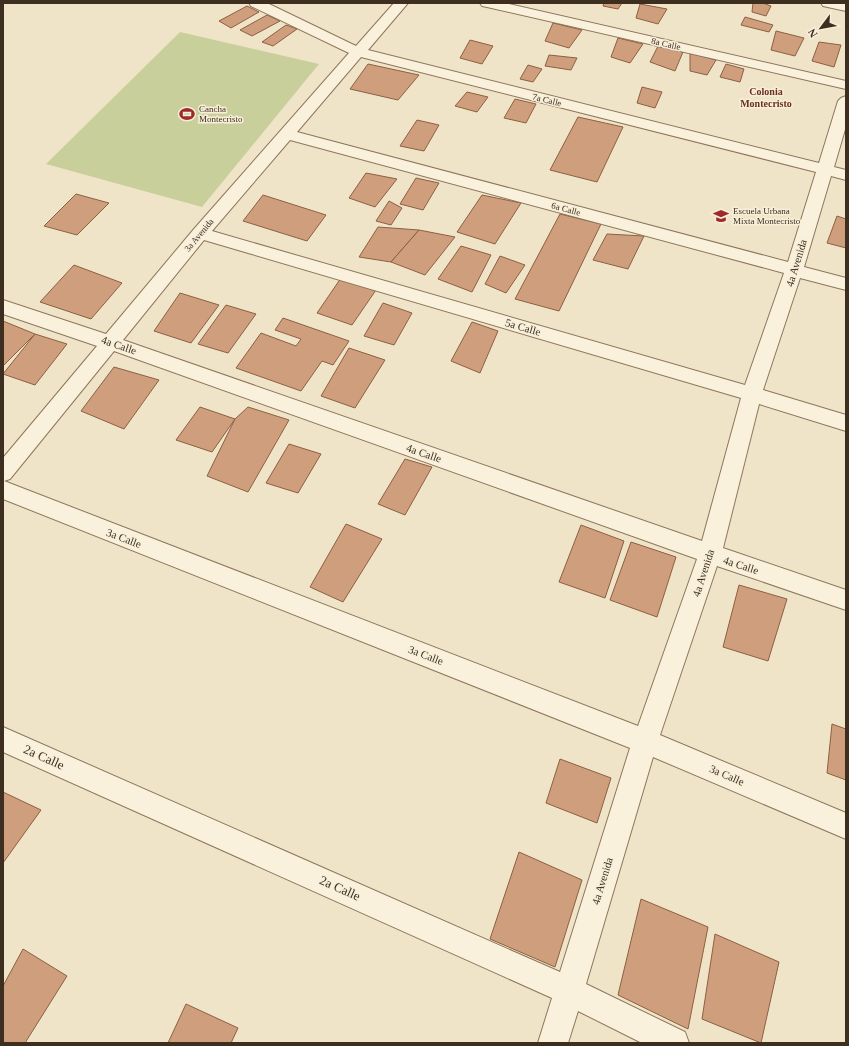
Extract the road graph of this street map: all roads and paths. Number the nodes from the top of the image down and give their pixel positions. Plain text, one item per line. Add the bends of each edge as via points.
1 (256, 3) edge
2 (401, 3) edge
3 (486, 3) edge
4 (828, 3) edge
5 (846, 7) edge
6 (358, 52) junction
7 (846, 85) edge
8 (846, 101) edge
9 (287, 134) junction
10 (824, 170) junction
11 (846, 175) edge
12 (200, 233) junction
13 (794, 270) junction
14 (846, 284) edge
15 (3, 307) edge
16 (110, 342) junction
17 (752, 394) junction
18 (846, 423) edge
19 (3, 472) edge
20 (3, 490) edge
21 (710, 554) junction
22 (846, 600) edge
23 (3, 739) edge
24 (645, 741) junction
25 (846, 826) edge
26 (569, 990) junction
27 (553, 1043) edge
28 (674, 1043) edge

1 - 6 street, 7a Calle
2 - 6 street, 3a Avenida
3 - 7 street, 8a Calle
4 - 5 street
6 - 9 street, 3a Avenida
6 - 10 street, 7a Calle
8 - 10 street, 4a Avenida
9 - 12 street, 3a Avenida
9 - 13 street, 6a Calle
10 - 11 street, 7a Calle
10 - 13 street, 4a Avenida
12 - 16 street, 3a Avenida
12 - 17 street, 5a Calle
13 - 14 street, 6a Calle
13 - 17 street, 4a Avenida
15 - 16 street, 4a Calle
16 - 19 street, 3a Avenida
16 - 21 street, 4a Calle
17 - 18 street, 5a Calle
17 - 21 street, 4a Avenida
20 - 24 street, 3a Calle
21 - 22 street, 4a Calle
21 - 24 street, 4a Avenida
23 - 26 street, 2a Calle
24 - 25 street, 3a Calle
24 - 26 street, 4a Avenida
26 - 27 street, 4a Avenida
26 - 28 street, 2a Calle

